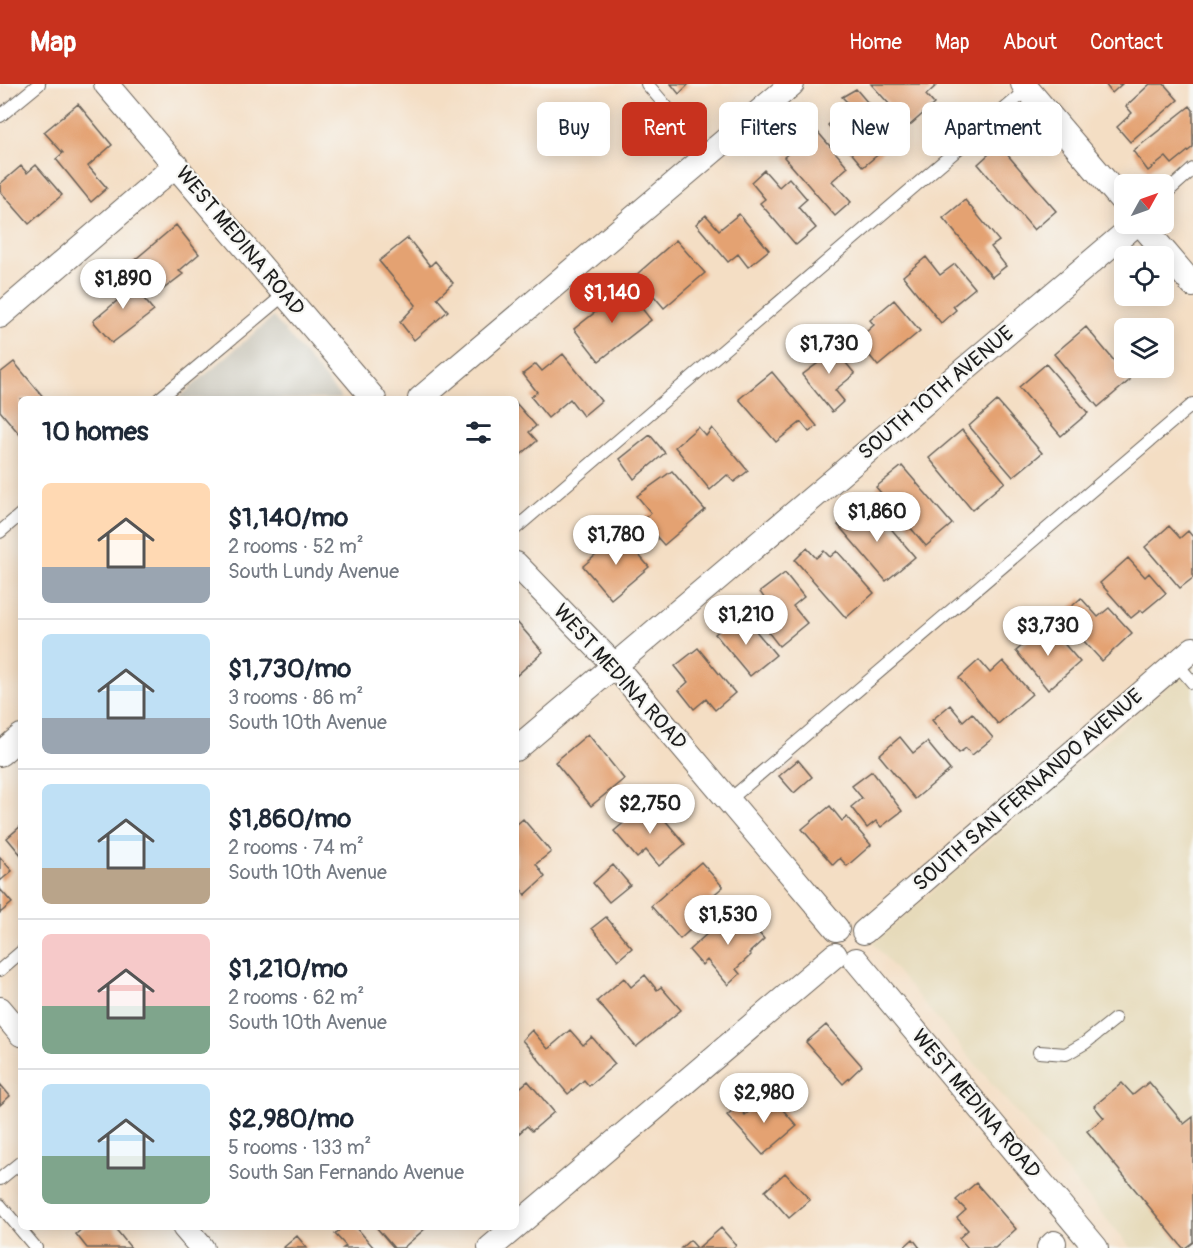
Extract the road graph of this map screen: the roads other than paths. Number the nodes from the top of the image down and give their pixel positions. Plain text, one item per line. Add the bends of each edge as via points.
1 (39, 84) edge
2 (106, 84) edge
3 (647, 84) edge
4 (792, 84) edge
5 (1026, 87) edge
6 (0, 116) edge
7 (708, 155) junction
8 (176, 165) junction
9 (1193, 169) edge
10 (1174, 186) edge
11 (1114, 191) edge
12 (1124, 234) edge
13 (1150, 234) edge
14 (1193, 285) edge
15 (285, 294) junction
16 (0, 316) edge
17 (163, 396) edge
18 (371, 396) edge
19 (424, 396) edge
20 (1193, 404) edge
21 (18, 517) edge
22 (519, 525) edge
23 (0, 532) edge
24 (519, 567) edge
25 (1184, 656) edge
26 (615, 666) junction
27 (1193, 683) edge
28 (18, 739) edge
29 (519, 746) edge
30 (0, 754) edge
31 (728, 801) junction
32 (837, 929) junction
33 (864, 932) junction
34 (18, 955) edge
35 (846, 957) junction
36 (0, 970) edge
37 (0, 1010) edge
38 (1114, 1019) dead end
39 (18, 1031) edge
40 (1039, 1052) dead end
41 (18, 1164) edge
42 (0, 1179) edge
43 (0, 1205) edge
44 (519, 1223) edge
45 (18, 1226) edge
46 (21, 1230) edge
47 (187, 1230) edge
48 (510, 1230) edge
49 (36, 1248) edge
50 (202, 1248) edge
51 (490, 1248) edge
52 (1096, 1248) edge

1 - 6 lane
2 - 8 street, WEST MEDINA ROAD
3 - 7 lane
4 - 7 street
5 - 11 street
5 - 22 lane
7 - 19 street
8 - 15 street, WEST MEDINA ROAD
8 - 16 street
9 - 10 lane
12 - 26 street, SOUTH 10TH AVENUE
13 - 14 street
15 - 17 lane
15 - 18 street, WEST MEDINA ROAD
20 - 31 lane
21 - 23 lane
24 - 26 street, WEST MEDINA ROAD
25 - 27 lane
25 - 33 street, SOUTH SAN FERNANDO AVENUE
26 - 29 street, SOUTH 10TH AVENUE
26 - 31 street, WEST MEDINA ROAD
28 - 30 street
31 - 32 street, WEST MEDINA ROAD
32 - 33 street via 854,926
32 - 35 street via 831,939 832,950
33 - 35 street via 866,950
34 - 36 lane
35 - 44 street
35 - 52 street, WEST MEDINA ROAD
37 - 39 street
38 - 40 lane via 1066,1054
41 - 42 lane
43 - 45 lane
46 - 49 lane
47 - 50 street
48 - 51 street

